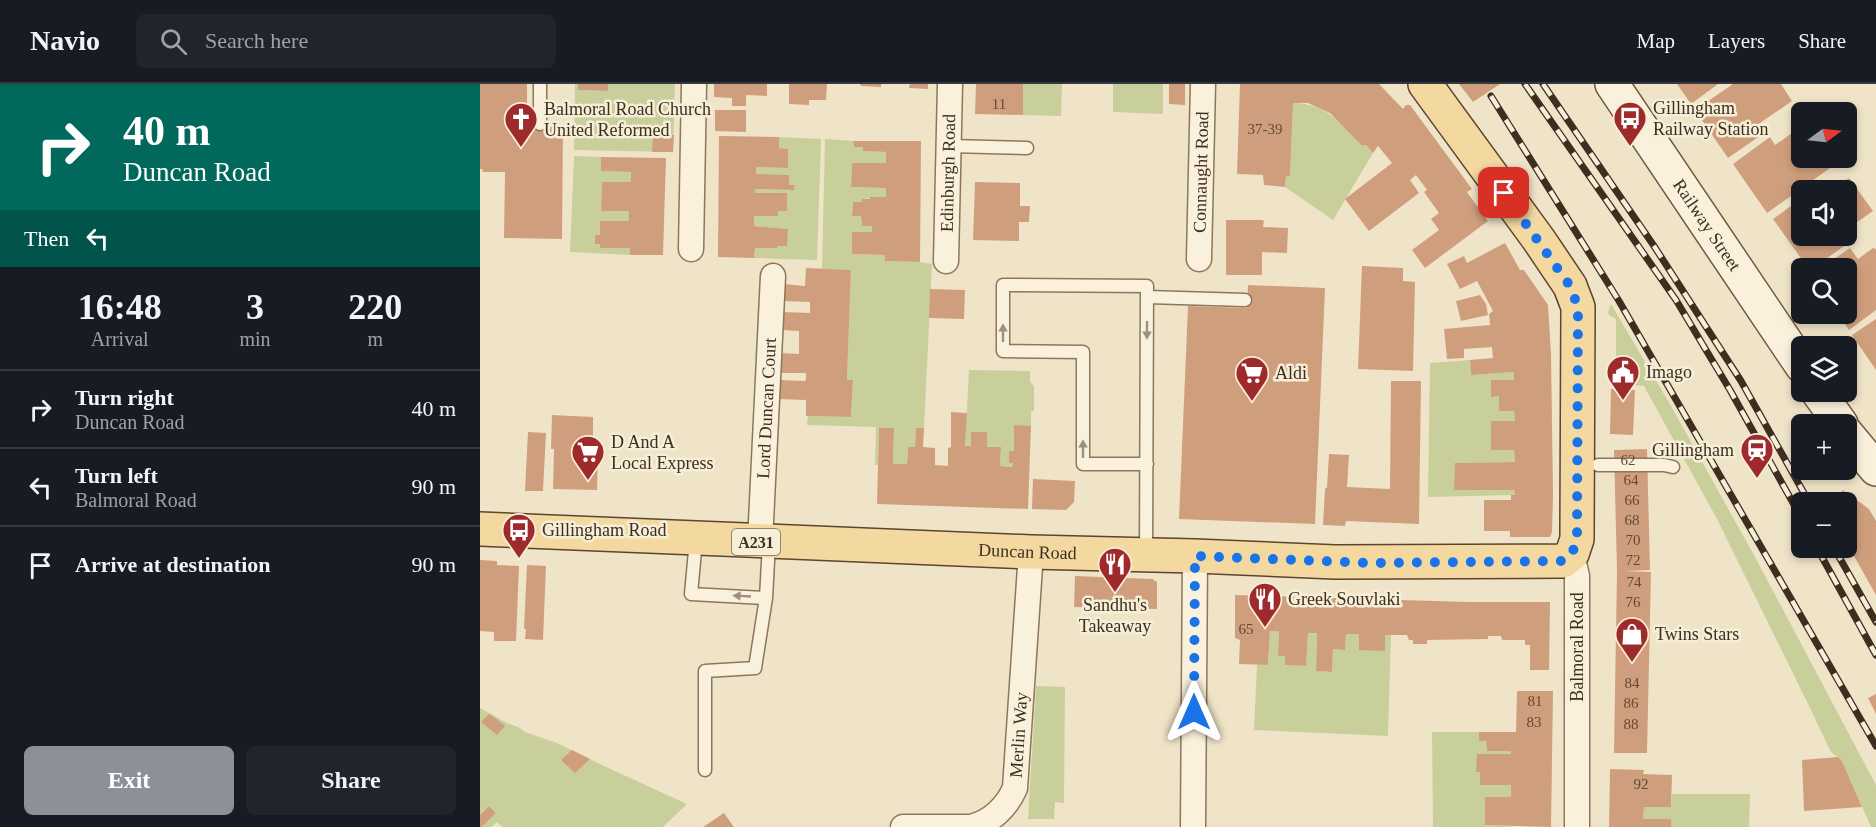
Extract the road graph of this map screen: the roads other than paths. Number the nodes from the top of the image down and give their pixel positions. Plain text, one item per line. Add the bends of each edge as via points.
1 (540, 84) edge
2 (694, 84) edge
3 (950, 84) edge
4 (1203, 84) edge
5 (1425, 84) edge
6 (1611, 84) edge
7 (540, 124) dead end
8 (949, 146) junction
9 (1027, 148) dead end
10 (691, 249) dead end
11 (1199, 260) dead end
12 (946, 261) dead end
13 (772, 276) dead end
14 (1148, 297) junction
15 (1245, 300) dead end
16 (1791, 350) edge
17 (1857, 446) edge
18 (1147, 464) junction
19 (1598, 465) dead end
20 (1673, 467) dead end
21 (1876, 469) edge
22 (480, 529) edge
23 (697, 538) junction
24 (764, 542) junction
25 (1031, 552) junction
26 (1572, 554) junction
27 (1146, 555) junction
28 (1195, 556) junction
29 (766, 598) junction
30 (705, 770) dead end
31 (903, 827) edge
32 (1193, 827) edge
33 (1577, 827) edge

1 - 7 lane
2 - 10 street
3 - 8 street, Edinburgh Road
4 - 11 street, Connaught Road
5 - 26 main road, Balmoral Road via 1539,240 1570,286 1578,307 1577,539
6 - 16 street, Railway Street
8 - 9 lane
8 - 12 street, Edinburgh Road
13 - 24 street, Lord Duncan Court
14 - 15 lane
14 -> 18 lane
18 -> 14 lane via 1083,464 1083,352 1003,351 1004,285 1148,286
17 - 21 street
18 - 27 lane
19 - 20 lane
22 - 23 main road, Duncan Road / A231
23 - 24 main road, Duncan Road / A231
29 -> 23 lane via 691,594
24 - 25 main road, Duncan Road / A231
24 - 29 lane
25 - 27 main road, Duncan Road / A231
25 - 31 street, Merlin Way via 1015,789 1011,798 992,818 971,827
26 - 28 main road, Duncan Road / A231 via 1563,561 1371,563
26 - 33 street, Balmoral Road via 1577,576
27 - 28 main road, Duncan Road / A231
28 - 32 street
29 - 30 lane via 755,668 705,671

